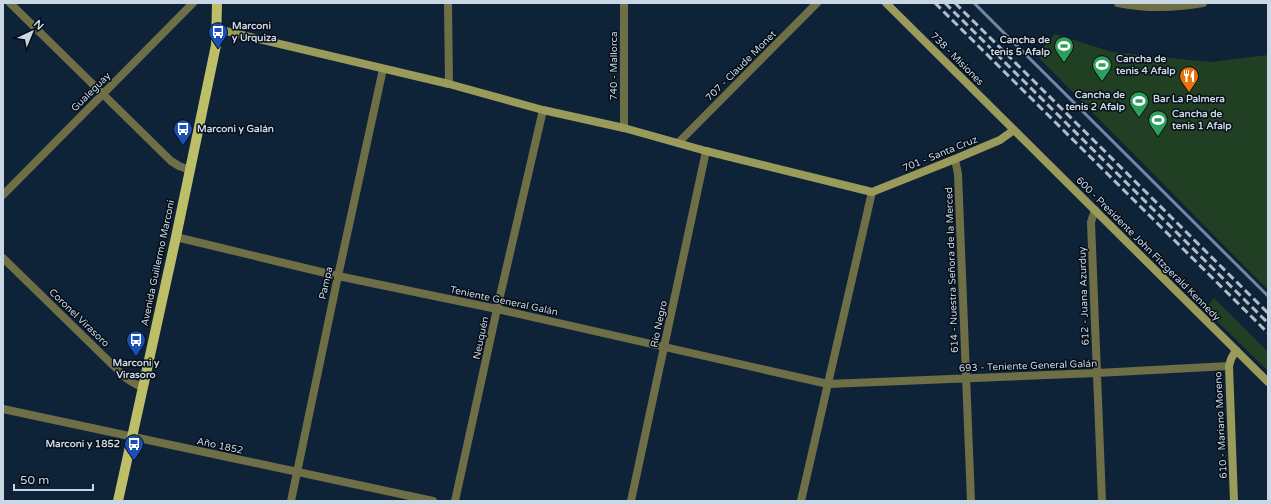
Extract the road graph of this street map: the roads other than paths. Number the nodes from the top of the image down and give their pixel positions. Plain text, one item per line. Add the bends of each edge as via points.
1 (10, 3) edge
2 (193, 3) edge
3 (217, 3) edge
4 (448, 3) edge
5 (624, 3) edge
6 (818, 3) edge
7 (886, 3) edge
8 (1118, 3) edge
9 (1203, 3) edge
10 (217, 29) junction
11 (383, 69) junction
12 (449, 84) junction
13 (103, 94) junction
14 (543, 110) junction
15 (624, 128) junction
16 (1014, 130) junction
17 (678, 143) junction
18 (706, 151) junction
19 (955, 159) junction
20 (190, 170) junction
21 (872, 192) junction
22 (3, 195) edge
23 (1095, 210) junction
24 (176, 237) junction
25 (3, 258) edge
26 (338, 276) junction
27 (497, 309) junction
28 (664, 346) junction
29 (1236, 350) junction
30 (1228, 366) junction
31 (1097, 373) junction
32 (966, 378) junction
33 (1268, 382) edge
34 (828, 384) junction
35 (143, 388) junction
36 (3, 408) edge
37 (132, 437) junction
38 (297, 472) junction
39 (118, 501) edge
40 (291, 501) edge
41 (433, 501) edge
42 (455, 501) edge
43 (631, 501) edge
44 (801, 501) edge
45 (971, 501) edge
46 (1102, 501) edge
47 (1234, 501) edge

1 - 13 street
2 - 13 street, Gualeguay
3 - 10 main road, Avenida Guillermo Marconi
4 - 12 street
5 - 15 street, 740 - Mallorca
6 - 17 street, 707 - Claude Monet
7 - 16 street, 738 - Misiones
8 - 9 street via 1167,8
10 - 11 street
10 - 20 main road, Avenida Guillermo Marconi via 216,45
11 - 12 street
11 - 26 street, Pampa
12 - 14 street
13 - 20 street via 171,161
13 - 22 street, Gualeguay
14 - 15 street
14 - 27 street, Neuquén
15 - 17 street
16 - 19 street, 701 - Santa Cruz via 1000,140
16 - 23 street, 600 - Presidente John Fitzgerald Kennedy
17 - 18 street
18 - 21 street
18 - 28 street, Río Negro
19 - 21 street, 701 - Santa Cruz
19 - 32 street, 614 - Nuestra Señora de la Merced via 958,174
20 - 24 main road, Avenida Guillermo Marconi
21 - 34 street
23 - 29 street, 600 - Presidente John Fitzgerald Kennedy
23 - 31 street, 612 - Juana Azurduy via 1091,222
24 - 26 street, Teniente General Galán
24 - 35 main road, Avenida Guillermo Marconi
25 - 35 street, Coronel Virasoro via 126,378
26 - 27 street, Teniente General Galán
26 - 38 street, Pampa
27 - 28 street, Teniente General Galán
27 - 42 street, Neuquén
28 - 34 street, Teniente General Galán
28 - 43 street, Río Negro
29 - 30 street, 610 - Mariano Moreno
29 - 33 street, 600 - Presidente John Fitzgerald Kennedy
30 - 31 street, 693 - Teniente General Galán
30 - 47 street, 610 - Mariano Moreno
31 - 32 street, 693 - Teniente General Galán
31 - 46 street, 612 - Juana Azurduy
32 - 34 street, 693 - Teniente General Galán
32 - 45 street, 614 - Nuestra Señora de la Merced
34 - 44 street
35 - 37 main road, Avenida Guillermo Marconi
36 - 37 street, Año 1852
37 - 38 street, Año 1852
37 - 39 main road, Avenida Guillermo Marconi
38 - 40 street, Pampa
38 - 41 street, Año 1852

